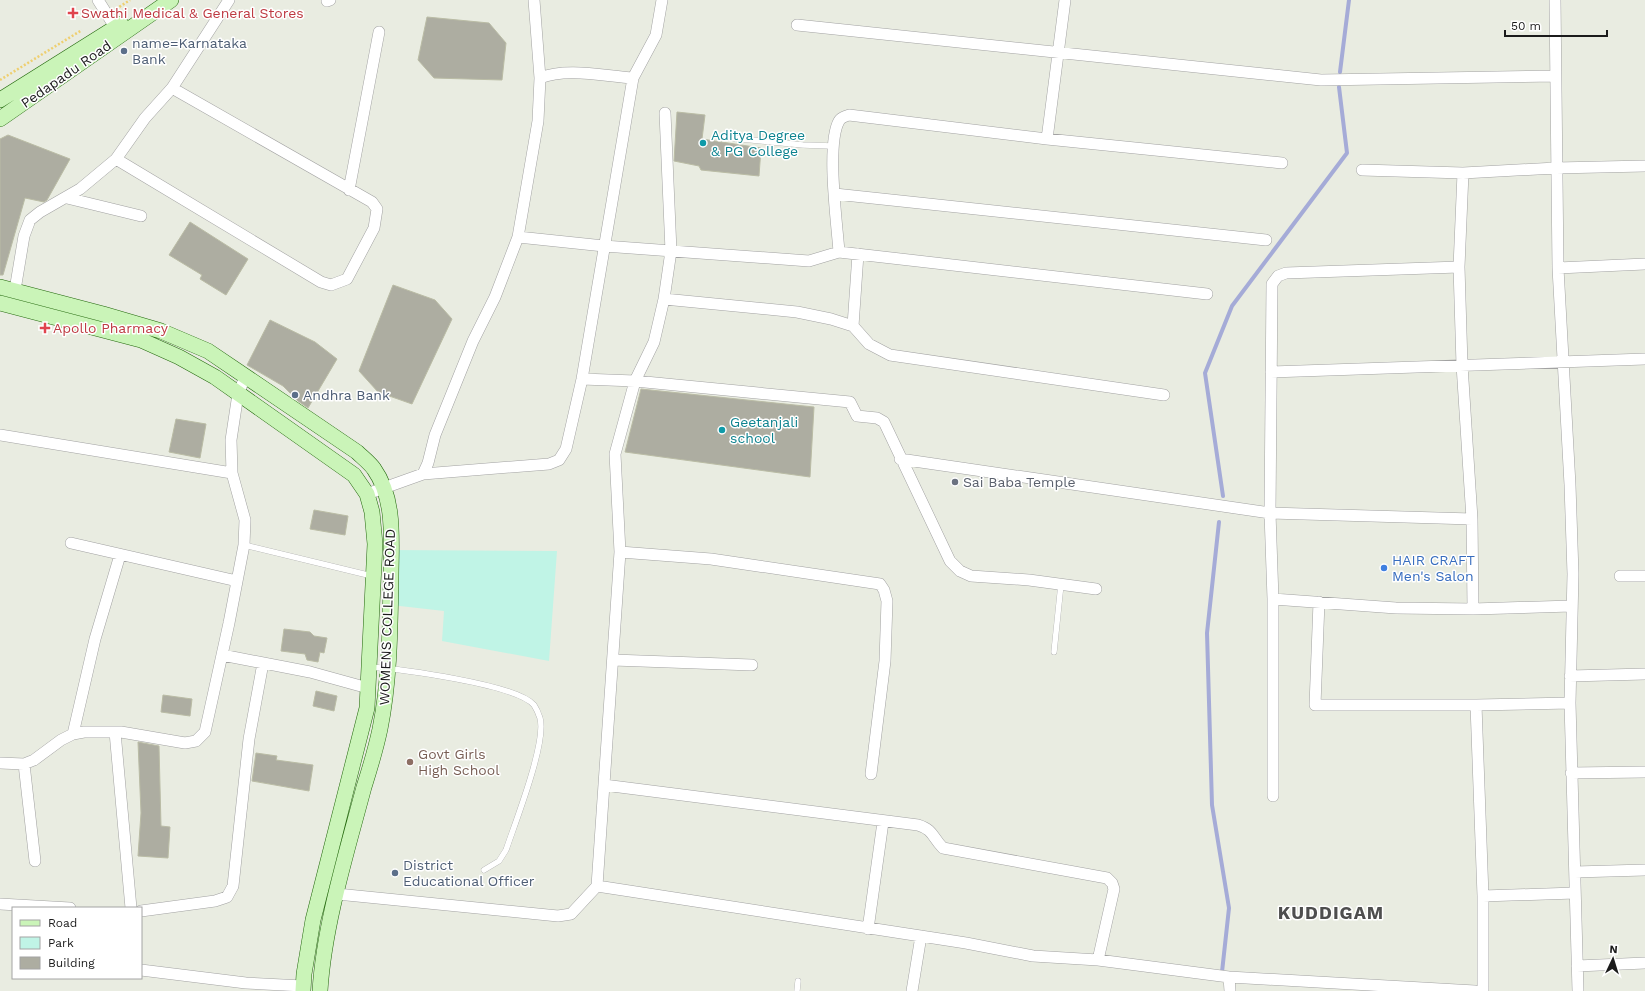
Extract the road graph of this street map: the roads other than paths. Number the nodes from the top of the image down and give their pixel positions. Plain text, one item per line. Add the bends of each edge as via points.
1 (98, 0) edge
2 (158, 0) edge
3 (171, 0) edge
4 (229, 0) edge
5 (534, 0) edge
6 (662, 0) edge
7 (1065, 0) edge
8 (1555, 0) edge
9 (797, 25) dead end
10 (115, 27) junction
11 (379, 32) dead end
12 (1058, 54) junction
13 (1555, 76) junction
14 (540, 78) junction
15 (633, 78) junction
16 (172, 88) junction
17 (0, 100) edge
18 (666, 113) dead end
19 (0, 120) edge
20 (722, 137) dead end
21 (1047, 139) junction
22 (828, 146) junction
23 (116, 159) junction
24 (1282, 163) dead end
25 (1645, 166) edge
26 (1556, 168) junction
27 (1362, 170) dead end
28 (1463, 173) junction
29 (349, 190) junction
30 (835, 194) junction
31 (67, 198) junction
32 (141, 216) dead end
33 (518, 236) junction
34 (1266, 240) dead end
35 (604, 246) junction
36 (671, 251) junction
37 (835, 253) junction
38 (858, 254) junction
39 (1645, 264) edge
40 (1459, 268) junction
41 (1558, 268) junction
42 (0, 287) edge
43 (15, 290) junction
44 (1207, 294) dead end
45 (664, 299) junction
46 (0, 303) edge
47 (852, 325) junction
48 (1645, 360) edge
49 (1562, 363) junction
50 (1462, 365) junction
51 (1272, 372) junction
52 (245, 377) junction
53 (582, 379) junction
54 (635, 380) junction
55 (238, 394) junction
56 (1164, 395) dead end
57 (0, 435) edge
58 (900, 459) junction
59 (232, 473) junction
60 (423, 474) junction
61 (384, 488) junction
62 (367, 494) junction
63 (1270, 513) junction
64 (1472, 519) junction
65 (71, 543) dead end
66 (244, 545) junction
67 (620, 552) junction
68 (120, 555) junction
69 (1620, 576) dead end
70 (1645, 576) edge
71 (373, 577) junction
72 (237, 581) junction
73 (1060, 586) junction
74 (1096, 589) dead end
75 (1273, 599) junction
76 (1319, 602) junction
77 (1571, 606) junction
78 (1473, 609) junction
79 (1054, 652) dead end
80 (222, 655) junction
81 (613, 660) junction
82 (263, 663) junction
83 (752, 664) dead end
84 (369, 667) junction
85 (388, 668) junction
86 (1645, 674) edge
87 (1570, 676) junction
88 (368, 688) junction
89 (1570, 703) junction
90 (1476, 705) junction
91 (114, 732) junction
92 (73, 734) junction
93 (0, 763) edge
94 (24, 764) junction
95 (1645, 772) edge
96 (1571, 773) junction
97 (871, 774) dead end
98 (604, 786) junction
99 (1273, 796) dead end
100 (883, 822) junction
101 (34, 860) dead end
102 (484, 870) dead end
103 (1645, 870) edge
104 (1575, 872) junction
105 (597, 886) junction
106 (1575, 893) junction
107 (337, 894) junction
108 (1483, 896) junction
109 (0, 904) edge
110 (52, 907) edge
111 (131, 907) edge
112 (142, 911) edge
113 (868, 929) junction
114 (922, 936) junction
115 (1098, 960) junction
116 (1645, 963) edge
117 (1577, 966) junction
118 (142, 970) edge
119 (1229, 978) junction
120 (798, 981) dead end
121 (303, 989) edge
122 (320, 991) edge
123 (797, 991) edge
124 (912, 991) edge
125 (1230, 991) edge
126 (1475, 991) edge
127 (1483, 991) edge
128 (1578, 991) edge

1 - 10 street
2 - 10 main road
3 - 19 main road, Pedapadu Road
4 - 16 street
5 - 14 street
6 - 15 street via 656,35
7 - 12 street
8 - 13 street
9 - 12 street
10 - 17 main road
11 - 29 street
12 - 13 street via 1321,80
12 - 21 street
13 - 26 street
14 - 15 street via 563,72
14 - 33 street via 538,122
15 - 35 street
16 - 23 street via 145,118
16 - 29 street
18 - 36 street
20 - 22 lane
21 - 22 street via 849,115 842,117 838,122
21 - 24 street
22 - 30 street
23 - 29 street via 331,285 347,279 377,218 377,209 372,202
23 - 31 street
25 - 26 street
26 - 28 street
26 - 41 street
27 - 28 street
28 - 40 street
30 - 34 street
30 - 37 street
31 - 32 street
31 - 43 street via 30,220 24,236
33 - 35 street
33 - 60 street via 495,297 473,341 435,435
35 - 36 street
35 - 53 street
36 - 37 street via 809,261
36 - 45 street
37 - 38 street
38 - 44 street
38 - 47 street
39 - 41 street
40 - 50 street
40 - 51 street via 1286,273 1278,276 1271,289
41 - 49 street
42 - 43 main road, WOMENS COLLEGE ROAD
43 - 52 main road, WOMENS COLLEGE ROAD via 179,338 208,351
45 - 47 street via 797,312
45 - 54 street via 654,342
46 - 55 main road, WOMENS COLLEGE ROAD via 141,340 179,356
47 - 56 street via 869,344 890,355
48 - 49 street
49 - 50 street
49 - 77 street via 1570,485 1573,574
50 - 51 street
50 - 64 street
51 - 63 street
52 - 55 street
52 - 61 main road, WOMENS COLLEGE ROAD via 357,452 374,468
53 - 54 street
53 - 60 street via 566,449 558,460 527,467
54 - 58 street via 850,402 857,416 877,418 884,422
54 - 67 street via 615,454
55 - 59 street via 231,440
55 - 62 main road, WOMENS COLLEGE ROAD via 354,475
57 - 59 street
58 - 63 street
58 - 73 street via 950,561 960,571 971,576
59 - 66 street via 245,520
60 - 61 street
61 - 62 street
61 - 85 main road, WOMENS COLLEGE ROAD via 391,525
62 - 71 main road, WOMENS COLLEGE ROAD via 372,512 375,544
63 - 64 street
63 - 75 street
64 - 78 street
65 - 68 street
66 - 71 lane
66 - 72 street
67 - 81 street
67 - 97 street via 711,559 880,584 887,601 886,661
68 - 72 street
68 - 92 street via 95,639
69 - 70 street
71 - 84 main road, WOMENS COLLEGE ROAD
72 - 80 street
73 - 74 street
73 - 79 lane
75 - 76 street
75 - 99 street
76 - 78 street via 1396,608
76 - 90 street via 1315,705
77 - 78 street
77 - 87 street
80 - 82 street
80 - 91 street via 205,732 196,741 185,743
81 - 83 street
81 - 98 street
82 - 88 street via 310,672
82 - 112 street via 249,739 233,886 227,897 215,901
84 - 85 lane
84 - 88 main road, WOMENS COLLEGE ROAD
85 - 102 lane via 436,675 518,695 533,704 541,719 541,744 506,850 499,861
85 - 107 main road, WOMENS COLLEGE ROAD via 380,730
86 - 87 street
87 - 89 street
88 - 121 main road, WOMENS COLLEGE ROAD via 362,730 313,920
89 - 90 street
89 - 96 street
90 - 108 street
91 - 92 street
91 - 111 street
92 - 94 street
93 - 94 street
94 - 101 street
95 - 96 street
96 - 104 street
98 - 100 street
98 - 105 street
100 - 113 street
100 - 115 street via 927,828 943,848 1107,878 1112,882 1114,889
103 - 104 street
104 - 106 street
105 - 107 street via 571,914 558,916
105 - 113 street
106 - 108 street
106 - 117 street
107 - 122 main road, WOMENS COLLEGE ROAD
108 - 127 street
109 - 110 street
113 - 114 street
114 - 115 street via 1033,956
114 - 124 street
115 - 119 street
116 - 117 street
117 - 128 street
118 - 121 street
119 - 125 street
119 - 126 street
120 - 123 lane

